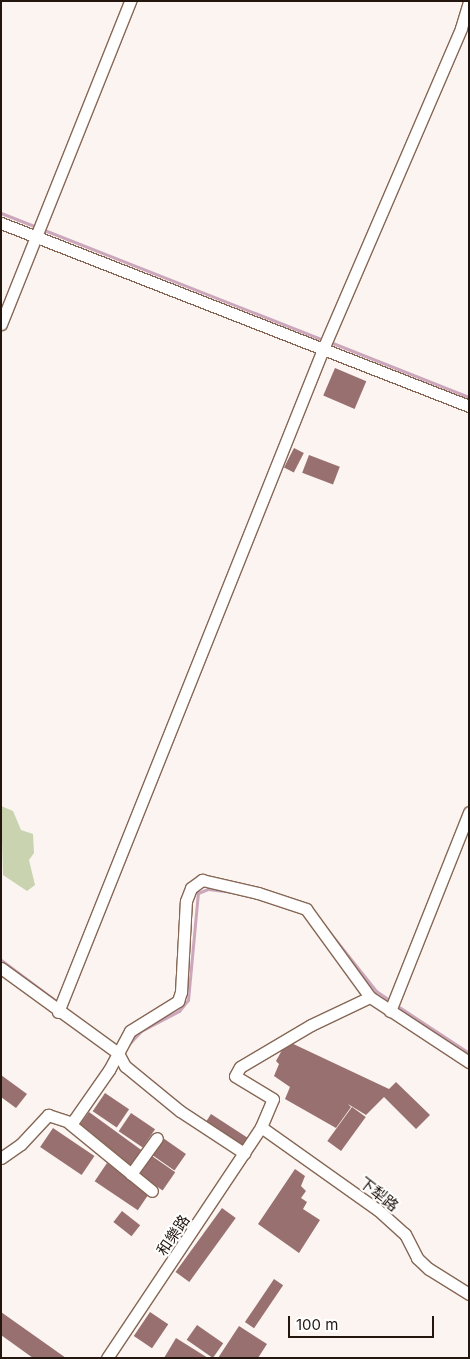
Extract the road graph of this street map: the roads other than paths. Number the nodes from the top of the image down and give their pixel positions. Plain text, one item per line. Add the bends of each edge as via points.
1 (130, 1) edge
2 (469, 1) edge
3 (1, 223) edge
4 (36, 237) junction
5 (1, 324) edge
6 (323, 349) junction
7 (469, 406) edge
8 (469, 812) edge
9 (1, 968) edge
10 (370, 997) junction
11 (390, 1011) junction
12 (58, 1012) junction
13 (118, 1053) junction
14 (469, 1062) edge
15 (68, 1123) junction
16 (261, 1127) junction
17 (157, 1138) dead end
18 (244, 1153) junction
19 (1, 1158) edge
20 (131, 1174) junction
21 (152, 1191) dead end
22 (469, 1294) edge
23 (107, 1358) edge

1 - 4 street
2 - 6 street via 461,28
3 - 4 street
4 - 5 street
4 - 6 street
6 - 7 street
6 - 12 street
8 - 11 street
9 - 12 street
10 - 11 street
10 - 13 street via 306,909 258,893 202,880 191,888 186,901 178,1001 137,1024
10 - 16 street, 和樂路 via 311,1025 240,1067 235,1076 273,1099
11 - 14 street
12 - 13 street
13 - 15 street via 110,1070
13 - 18 street via 125,1066 180,1111
15 - 19 street via 48,1115 21,1144
15 - 20 street
16 - 18 street, 和樂路
16 - 22 street, 下犁路 via 378,1210 405,1234 423,1264 444,1281
17 - 20 street
18 - 23 street, 和樂路
20 - 21 street

